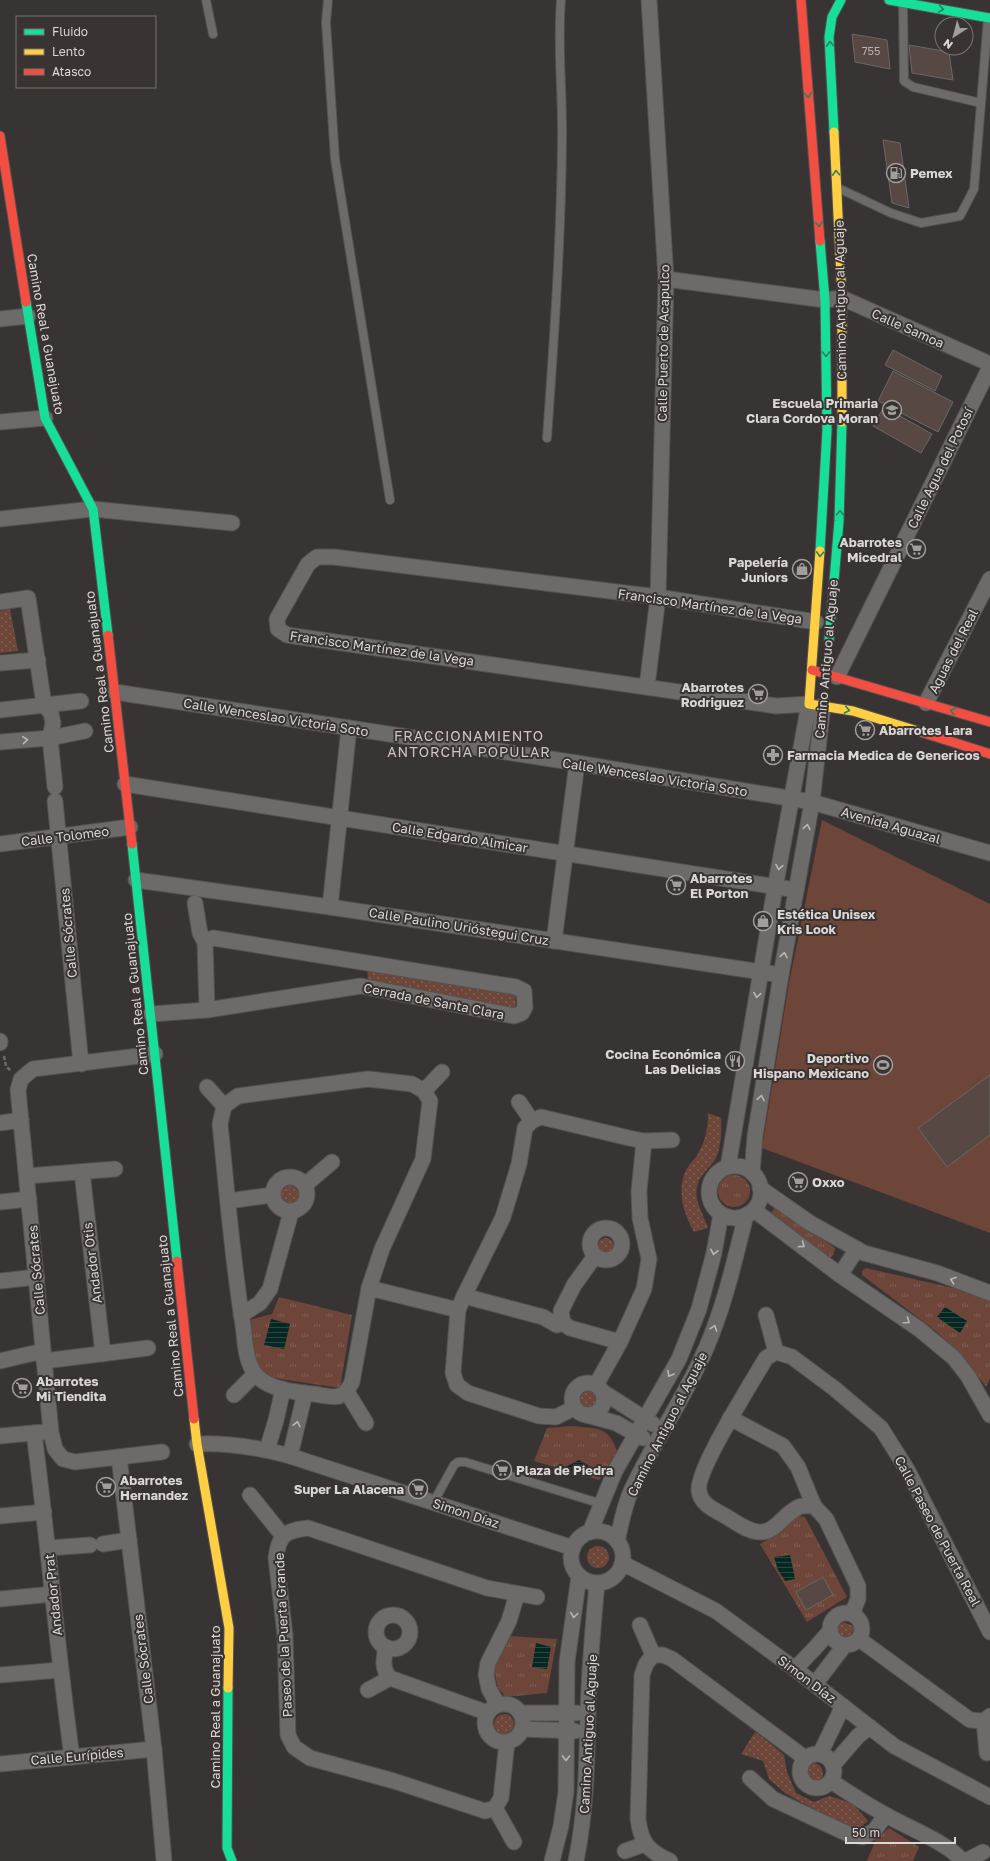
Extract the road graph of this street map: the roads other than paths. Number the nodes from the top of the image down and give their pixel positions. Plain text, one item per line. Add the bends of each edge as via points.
1 (206, 0) edge
2 (328, 0) edge
3 (561, 0) edge
4 (649, 0) edge
5 (800, 0) edge
6 (841, 0) edge
7 (889, 0) edge
8 (903, 3) junction
9 (989, 18) edge
10 (212, 34) dead end
11 (982, 103) junction
12 (0, 136) edge
13 (837, 188) junction
14 (6, 205) edge
15 (7, 225) edge
16 (666, 279) junction
17 (842, 298) junction
18 (825, 300) junction
19 (28, 316) junction
20 (0, 319) edge
21 (990, 365) edge
22 (45, 418) junction
23 (0, 422) edge
24 (547, 438) dead end
25 (390, 500) dead end
26 (93, 509) junction
27 (0, 519) edge
28 (232, 523) dead end
29 (990, 579) edge
30 (658, 597) junction
31 (0, 602) edge
32 (816, 622) junction
33 (828, 651) dead end
34 (38, 660) junction
35 (0, 662) edge
36 (812, 670) junction
37 (829, 675) junction
38 (647, 686) junction
39 (115, 692) junction
40 (81, 701) dead end
41 (818, 702) junction
42 (926, 703) junction
43 (44, 705) junction
44 (0, 710) edge
45 (990, 722) edge
46 (349, 728) junction
47 (85, 731) dead end
48 (50, 738) junction
49 (0, 742) edge
50 (990, 754) edge
51 (577, 764) junction
52 (125, 784) junction
53 (792, 799) junction
54 (812, 802) junction
55 (340, 818) junction
56 (130, 827) junction
57 (59, 837) junction
58 (0, 844) edge
59 (990, 852) edge
60 (565, 853) junction
61 (136, 880) junction
62 (775, 888) junction
63 (796, 890) junction
64 (195, 903) dead end
65 (330, 907) junction
66 (554, 941) junction
67 (205, 942) junction
68 (363, 963) junction
69 (761, 972) junction
70 (781, 975) junction
71 (361, 986) junction
72 (208, 1010) junction
73 (151, 1014) junction
74 (155, 1054) junction
75 (81, 1064) junction
76 (442, 1072) dead end
77 (207, 1087) dead end
78 (424, 1091) junction
79 (519, 1102) dead end
80 (224, 1106) junction
81 (21, 1120) junction
82 (532, 1121) junction
83 (0, 1123) edge
84 (672, 1140) dead end
85 (644, 1141) junction
86 (332, 1162) dead end
87 (728, 1167) junction
88 (116, 1169) dead end
89 (82, 1172) junction
90 (752, 1173) junction
91 (27, 1176) junction
92 (305, 1185) junction
93 (760, 1188) junction
94 (272, 1195) junction
95 (29, 1199) junction
96 (228, 1201) junction
97 (0, 1202) edge
98 (291, 1212) junction
99 (750, 1212) junction
100 (721, 1214) junction
101 (856, 1249) junction
102 (595, 1256) dead end
103 (840, 1275) junction
104 (38, 1277) junction
105 (0, 1281) edge
106 (369, 1288) junction
107 (990, 1293) edge
108 (464, 1296) junction
109 (458, 1310) junction
110 (241, 1315) junction
111 (766, 1315) dead end
112 (556, 1326) junction
113 (620, 1342) junction
114 (148, 1348) dead end
115 (776, 1352) junction
116 (103, 1354) junction
117 (43, 1356) junction
118 (2, 1361) edge
119 (255, 1374) junction
120 (600, 1388) junction
121 (283, 1389) junction
122 (346, 1392) junction
123 (305, 1393) junction
124 (234, 1395) dead end
125 (580, 1412) junction
126 (990, 1415) edge
127 (644, 1418) junction
128 (730, 1418) junction
129 (366, 1423) dead end
130 (663, 1429) junction
131 (51, 1432) junction
132 (34, 1433) junction
133 (636, 1433) junction
134 (0, 1436) edge
135 (197, 1444) junction
136 (654, 1445) junction
137 (267, 1450) junction
138 (162, 1452) dead end
139 (290, 1456) junction
140 (119, 1457) junction
141 (250, 1495) dead end
142 (433, 1502) junction
143 (602, 1504) junction
144 (814, 1506) junction
145 (44, 1512) junction
146 (0, 1516) edge
147 (590, 1532) junction
148 (283, 1536) junction
149 (129, 1540) junction
150 (617, 1541) junction
151 (48, 1548) junction
152 (572, 1548) junction
153 (622, 1563) junction
154 (579, 1576) junction
155 (597, 1583) junction
156 (53, 1594) junction
157 (517, 1594) junction
158 (537, 1597) dead end
159 (0, 1599) edge
160 (852, 1614) junction
161 (640, 1625) dead end
162 (830, 1631) junction
163 (990, 1632) edge
164 (859, 1640) junction
165 (844, 1646) junction
166 (386, 1647) dead end
167 (653, 1655) junction
168 (794, 1669) junction
169 (60, 1670) junction
170 (0, 1675) edge
171 (390, 1678) junction
172 (815, 1684) junction
173 (368, 1690) dead end
174 (843, 1706) junction
175 (493, 1709) junction
176 (567, 1712) junction
177 (520, 1713) junction
178 (588, 1713) junction
179 (987, 1718) edge
180 (870, 1727) junction
181 (522, 1729) junction
182 (566, 1730) junction
183 (588, 1731) junction
184 (507, 1742) junction
185 (154, 1749) junction
186 (987, 1753) dead end
187 (820, 1754) junction
188 (72, 1757) junction
189 (805, 1758) junction
190 (0, 1764) edge
191 (833, 1764) junction
192 (750, 1778) dead end
193 (830, 1781) junction
194 (566, 1792) junction
195 (586, 1794) junction
196 (990, 1797) edge
197 (495, 1808) junction
198 (886, 1816) junction
199 (514, 1842) dead end
200 (645, 1844) junction
201 (625, 1851) dead end
202 (983, 1852) dead end
203 (163, 1861) edge
204 (232, 1861) edge
205 (552, 1861) edge
206 (576, 1861) edge
207 (670, 1861) edge
208 (962, 1861) edge
209 (966, 1861) edge

1 - 10 lane
2 - 25 lane via 326,22 335,159
3 - 24 lane via 559,22 562,148 557,301
4 - 16 street, Calle Puerto de Acapulco
5 -> 18 main road, Camino Antiguo al Aguaje
13 -> 6 main road, Camino Antiguo al Aguaje via 830,24
7 - 8 main road
8 -> 9 main road
8 - 11 lane via 904,81 913,87
9 - 11 lane
11 - 13 lane via 974,189 960,216 921,223 891,213
12 - 14 main road, Camino Real a Guanajuato
13 - 17 main road, Camino Antiguo al Aguaje
14 - 15 main road, Camino Real a Guanajuato
15 - 19 main road, Camino Real a Guanajuato
16 - 18 street
16 - 30 street, Calle Puerto de Acapulco
17 - 18 street
17 - 21 street, Calle Samoa
33 -> 17 main road, Camino Antiguo al Aguaje via 839,521
18 -> 32 main road, Camino Antiguo al Aguaje via 827,430
19 - 20 street
19 - 22 main road, Camino Real a Guanajuato
21 - 37 street, Calle Agua del Potosí
22 - 23 street
22 - 26 main road, Camino Real a Guanajuato
26 - 27 street
26 - 28 street
26 - 39 main road, Camino Real a Guanajuato
29 - 42 street, Aguas del Real
30 - 32 street, Francisco Martínez de la Vega
30 - 38 street, Calle Puerto de Acapulco
30 - 38 street, Francisco Martínez de la Vega via 317,557 308,564 277,619 278,629 287,634
31 - 34 street, Calle Sócrates via 28,598
32 - 36 main road, Camino Antiguo al Aguaje
34 - 35 street
34 - 43 street, Calle Sócrates
36 - 37 main road
36 - 41 main road, Camino Antiguo al Aguaje
37 - 42 main road
38 - 41 street, Francisco Martínez de la Vega via 776,706
39 - 46 street, Calle Wenceslao Victoria Soto
39 - 52 main road, Camino Real a Guanajuato
40 - 43 street
41 -> 50 main road
41 - 53 street, Camino Antiguo al Aguaje
41 - 54 street, Camino Antiguo al Aguaje
45 -> 42 main road
43 - 44 street
43 - 48 street, Calle Sócrates via 51,713 53,724
46 - 51 street, Calle Wenceslao Victoria Soto
46 - 55 street
47 - 48 street
49 -> 48 street
48 - 57 street, Calle Sócrates
51 - 53 street, Calle Wenceslao Victoria Soto
51 - 60 street
52 - 55 street, Calle Edgardo Almicar
52 - 56 main road, Camino Real a Guanajuato
53 - 54 street, Avenida Aguazal
53 -> 62 street, Camino Antiguo al Aguaje
54 - 59 street, Avenida Aguazal
63 -> 54 street, Camino Antiguo al Aguaje
55 - 60 street, Calle Edgardo Almicar
55 - 65 street
56 - 57 street, Calle Tolomeo
56 - 61 main road, Camino Real a Guanajuato
57 - 58 street, Calle Tolomeo
57 - 75 street, Calle Sócrates
60 - 62 street, Calle Edgardo Almicar
60 - 66 street
61 - 65 street, Calle Paulino Urióstegui Cruz
61 - 73 main road, Camino Real a Guanajuato
62 - 63 street, Calle Edgardo Almicar
62 - 69 street, Camino Antiguo al Aguaje
70 -> 63 street, Camino Antiguo al Aguaje
64 - 67 street via 200,933
65 - 66 street, Calle Paulino Urióstegui Cruz
66 - 69 street, Calle Paulino Urióstegui Cruz
67 - 68 street, Cerrada de Santa Clara via 213,938
67 - 72 street
68 - 71 street
68 - 71 street, Cerrada de Santa Clara via 516,986 524,992 525,1007 522,1013 514,1016
69 - 70 street, Calle Paulino Urióstegui Cruz
69 -> 87 street, Camino Antiguo al Aguaje
90 -> 70 street, Camino Antiguo al Aguaje via 755,1136
71 - 72 street, Cerrada de Santa Clara
72 - 73 street, Cerrada de Santa Clara
73 - 74 main road, Camino Real a Guanajuato
74 - 75 street
74 - 135 main road, Camino Real a Guanajuato
75 - 81 street, Calle Sócrates via 33,1070 21,1079 18,1090
76 - 78 street
77 - 80 street
78 - 80 street via 412,1084 368,1079 238,1096
78 - 106 street via 430,1101 423,1159 382,1249
79 - 82 street
80 - 96 street via 220,1124
81 - 83 street
81 - 91 street, Calle Sócrates
82 - 85 street via 542,1117
82 - 108 street via 525,1128 519,1164 503,1217
84 - 85 street
85 - 113 street via 639,1191 640,1218 648,1259 644,1289
86 - 92 street
87 - 90 street via 745,1168
87 - 100 street via 717,1173 710,1184 710,1200
88 - 89 street
89 - 91 street
89 - 116 street, Andador Otis
90 - 93 street
91 - 95 street, Calle Sócrates
92 - 94 street via 295,1178 284,1178 275,1185
92 - 98 street via 306,1202
93 - 99 street via 760,1196
93 - 101 street via 810,1223
94 - 96 street
94 - 98 street via 280,1209
95 - 97 street
95 - 104 street, Calle Sócrates
96 - 110 street
98 - 110 street via 270,1289 260,1303
99 - 100 street via 738,1218
99 -> 103 street
130 -> 99 street, Camino Antiguo al Aguaje via 687,1389 708,1345 726,1295
100 -> 127 street, Camino Antiguo al Aguaje via 699,1309 678,1359
101 - 103 street
107 -> 101 street
102 - 112 street via 574,1285
103 -> 126 street via 919,1329 954,1358 968,1376
104 - 105 street
104 - 117 street, Calle Sócrates
106 - 109 street
106 - 122 street via 352,1382
108 - 109 street
108 - 112 street via 543,1317
109 - 125 street via 452,1373 457,1385 468,1393 539,1416 556,1417
110 - 119 street via 248,1360
111 - 115 street
112 - 113 street
113 - 120 street
114 - 116 street
115 - 128 street via 766,1358
115 - 163 street, Calle Paseo de Puerta Real via 792,1357 881,1428 908,1471
116 - 117 street
117 - 118 street
117 - 131 street, Calle Sócrates
119 - 121 street via 266,1384
119 - 124 street
120 - 125 street via 603,1406 596,1413
120 - 125 street via 587,1382 578,1386 572,1394 572,1403
120 - 127 street
121 - 123 street
121 - 137 street
122 - 123 street via 337,1397
122 - 129 street
139 -> 123 street
125 - 133 street via 614,1422
127 - 130 street
127 - 133 street, Camino Antiguo al Aguaje
128 - 144 street via 783,1446 798,1467
128 - 144 street via 702,1474 699,1490 705,1504 749,1530 760,1532 771,1531 784,1517 800,1506
130 - 136 street, Camino Antiguo al Aguaje
131 - 132 street
131 - 140 street, Calle Sócrates via 55,1449 63,1459 75,1462
132 - 134 street
132 - 145 street, Andador Prat
133 - 136 street
133 - 143 street, Camino Antiguo al Aguaje via 615,1471
135 - 137 street, Simon Díaz via 215,1443
135 - 204 main road, Camino Real a Guanajuato via 229,1628 227,1848
136 - 150 street, Camino Antiguo al Aguaje via 630,1493
137 - 139 street, Simon Díaz
138 - 140 street
139 - 142 street, Simon Díaz
140 - 149 street, Calle Sócrates
141 - 148 street
142 - 143 lane via 454,1465 465,1462
142 - 152 street, Simon Díaz
143 - 147 street, Camino Antiguo al Aguaje
144 - 160 street via 826,1519 858,1586 858,1599
145 - 146 street
145 - 151 street, Andador Prat
147 - 150 street via 604,1532
147 - 152 street via 579,1538
148 - 157 street, Paseo de la Puerta Grande via 291,1530 308,1528 487,1588
148 - 197 street, Paseo de la Puerta Grande via 276,1558 285,1635 288,1735 294,1747 310,1758 394,1781 485,1811
149 - 151 street
149 - 185 street, Calle Sócrates
150 - 153 street via 621,1548
151 - 156 street, Andador Prat
152 - 154 street via 572,1566
153 - 155 street via 613,1577
153 - 168 street, Simon Díaz via 716,1611
154 - 155 street
154 -> 176 street, Camino Antiguo al Aguaje via 567,1662
155 - 178 street, Camino Antiguo al Aguaje
156 - 159 street
156 - 169 street, Andador Prat
157 - 158 street, Paseo de la Puerta Grande
157 - 175 street via 509,1621 488,1663 486,1675
160 - 162 street via 842,1613 834,1618
160 - 164 street via 861,1622 863,1628
161 - 167 street
162 - 165 street via 832,1638
162 - 168 street
164 - 165 street via 852,1645
164 - 179 street via 970,1720
165 - 172 street
166 - 171 street via 384,1672
167 - 189 street via 663,1655 672,1659
167 - 200 street via 642,1675 638,1819
168 - 172 street, Simon Díaz
169 - 170 street
169 - 188 street, Andador Prat
171 - 173 street
171 - 175 street
172 - 174 street, Simon Díaz
174 - 180 street, Simon Díaz
174 - 187 street
175 - 177 street via 510,1705
175 - 184 street via 485,1719 486,1731 495,1740
176 - 177 street
176 - 178 street
176 - 182 street, Camino Antiguo al Aguaje
177 - 181 street
178 - 183 street, Camino Antiguo al Aguaje
179 - 186 street
180 - 191 street via 858,1736
180 - 196 street, Simon Díaz via 894,1746
181 - 182 street
181 - 184 street via 514,1740
182 - 183 street
182 -> 194 street, Camino Antiguo al Aguaje
183 - 195 street, Camino Antiguo al Aguaje
184 - 197 street via 501,1798
185 - 188 street, Calle Eurípides
185 - 203 street, Calle Sócrates
187 - 189 street
187 - 191 street
188 - 190 street, Calle Eurípides
189 - 193 street via 800,1768 806,1784 816,1788 827,1785
191 - 193 street via 834,1770
192 - 198 street via 772,1799 848,1834 862,1837 874,1831
193 - 198 street
194 - 195 street
194 - 205 street, Camino Antiguo al Aguaje
195 - 206 street, Camino Antiguo al Aguaje
197 - 199 street
198 - 208 street via 948,1848
200 - 201 street
200 - 207 street via 653,1852
202 - 209 street

